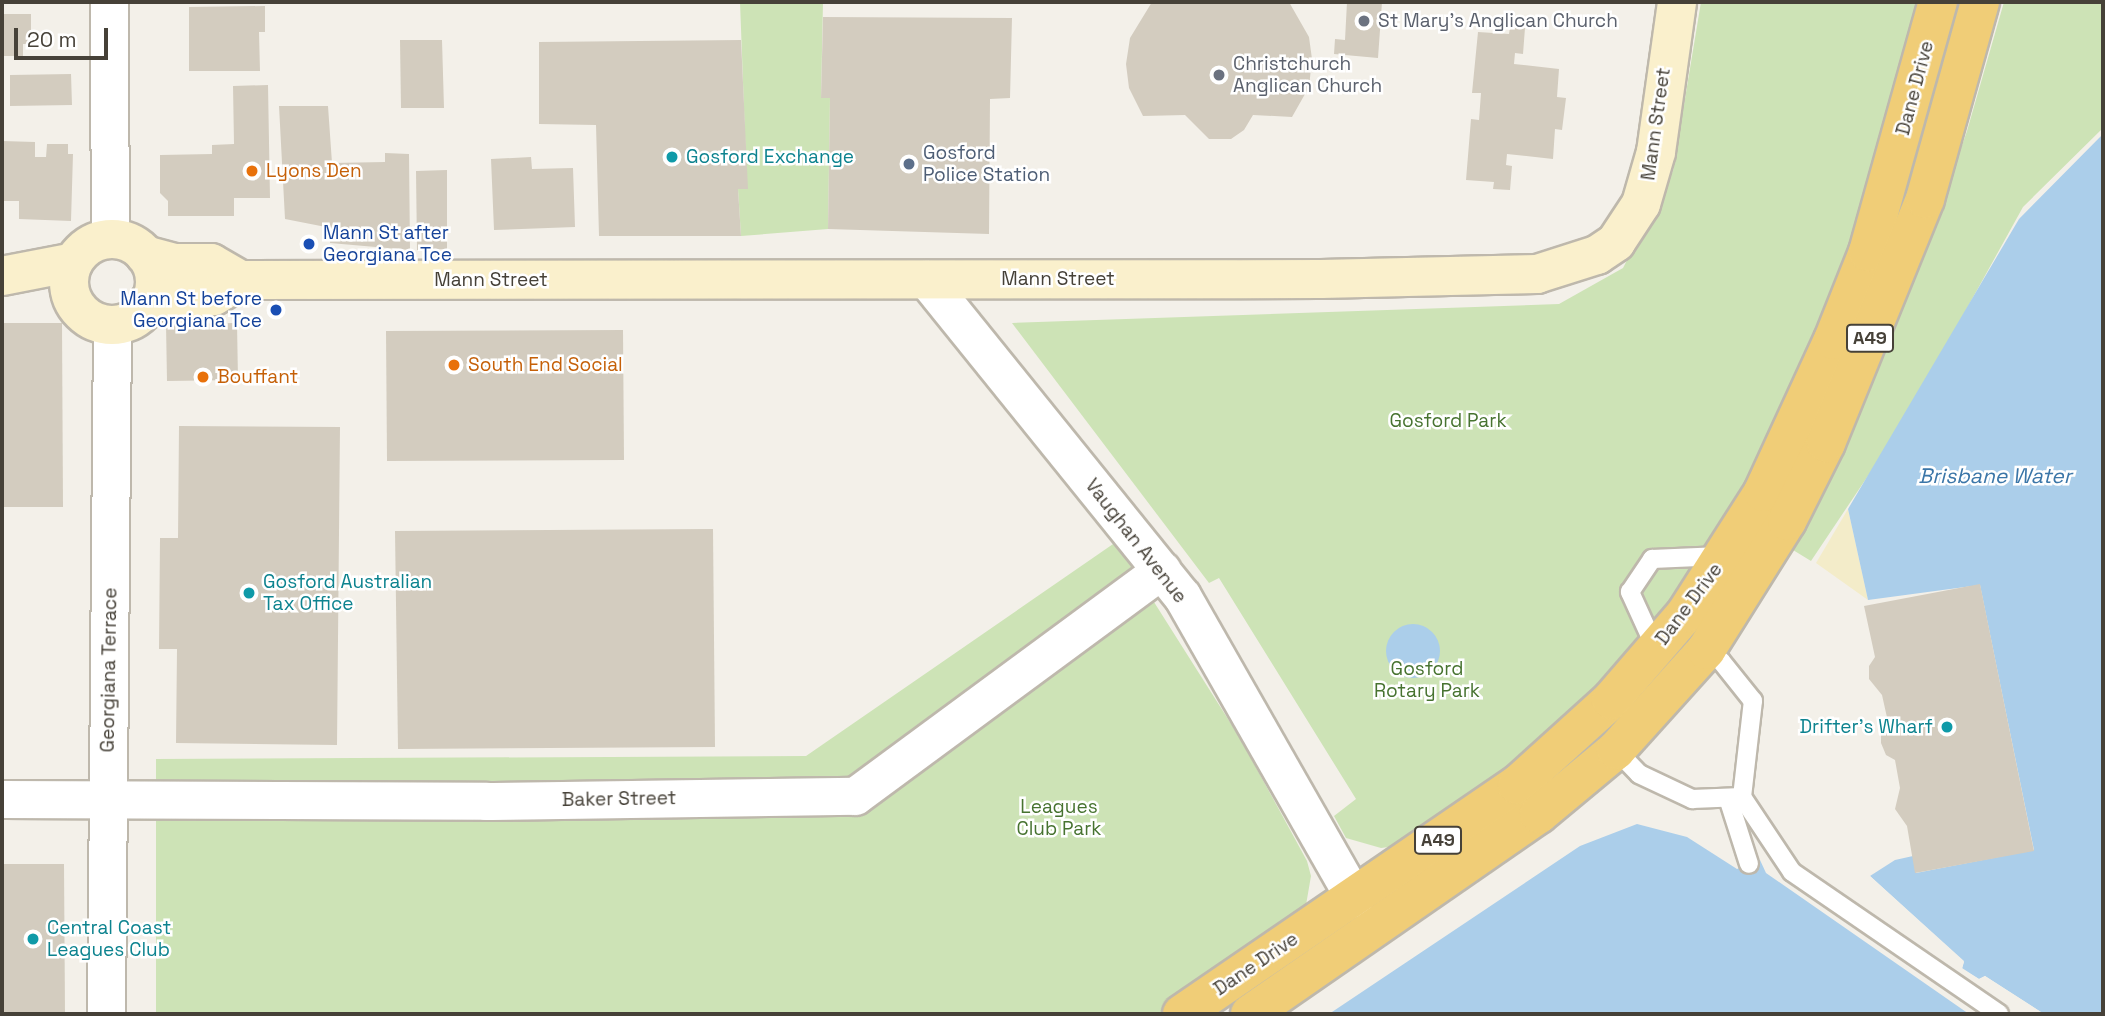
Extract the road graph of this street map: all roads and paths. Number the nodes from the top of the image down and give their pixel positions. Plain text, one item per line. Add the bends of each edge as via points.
1 (109, 2) edge
2 (1677, 2) edge
3 (1938, 2) edge
4 (1980, 2) edge
5 (110, 239) junction
6 (145, 255) junction
7 (74, 262) junction
8 (2, 276) edge
9 (926, 279) junction
10 (241, 280) junction
11 (2, 291) edge
12 (150, 300) junction
13 (74, 303) junction
14 (112, 326) junction
15 (1726, 556) junction
16 (1162, 570) junction
17 (1662, 642) junction
18 (1706, 650) junction
19 (1616, 750) junction
20 (1735, 798) junction
21 (2, 799) edge
22 (107, 801) junction
23 (1749, 864) dead end
24 (1354, 898) junction
25 (106, 1014) edge
26 (1182, 1014) edge
27 (1250, 1014) edge
28 (1999, 1014) edge

1 - 5 street
2 - 9 street, Mann Street via 1650,181 1616,242 1577,264 1497,277
3 - 15 highway, Dane Drive / A49 via 1868,252 1796,424
4 - 18 highway, Dane Drive / A49 via 1925,200 1826,443 1787,521
5 - 6 street via 136,246
5 - 7 street via 89,246
6 - 10 street, Mann Street via 174,263 211,263
6 - 12 street via 155,280
7 - 8 street
7 - 13 street via 69,284
9 - 10 street, Mann Street
9 - 16 street, Vaughan Avenue
10 - 12 street, Mann Street via 214,296
11 - 13 street
12 - 14 street via 138,317
13 - 14 street via 87,318
14 - 22 street, Georgiana Terrace
15 - 17 highway, Dane Drive / A49
15 - 17 lane via 1652,559 1630,592
16 - 22 street, Baker Street via 855,796
16 - 24 street, Vaughan Avenue via 1182,596
17 - 18 highway
17 - 24 highway, Dane Drive / A49 via 1611,700 1517,785
18 - 19 highway, Dane Drive / A49
18 - 20 lane via 1721,661 1753,701
19 - 20 lane via 1639,774 1692,799
19 - 27 highway, Dane Drive / A49 via 1539,814
20 - 23 lane
20 - 28 lane via 1792,872
21 - 22 street, Baker Street
22 - 25 street, Georgiana Terrace
24 - 26 highway, Dane Drive / A49

